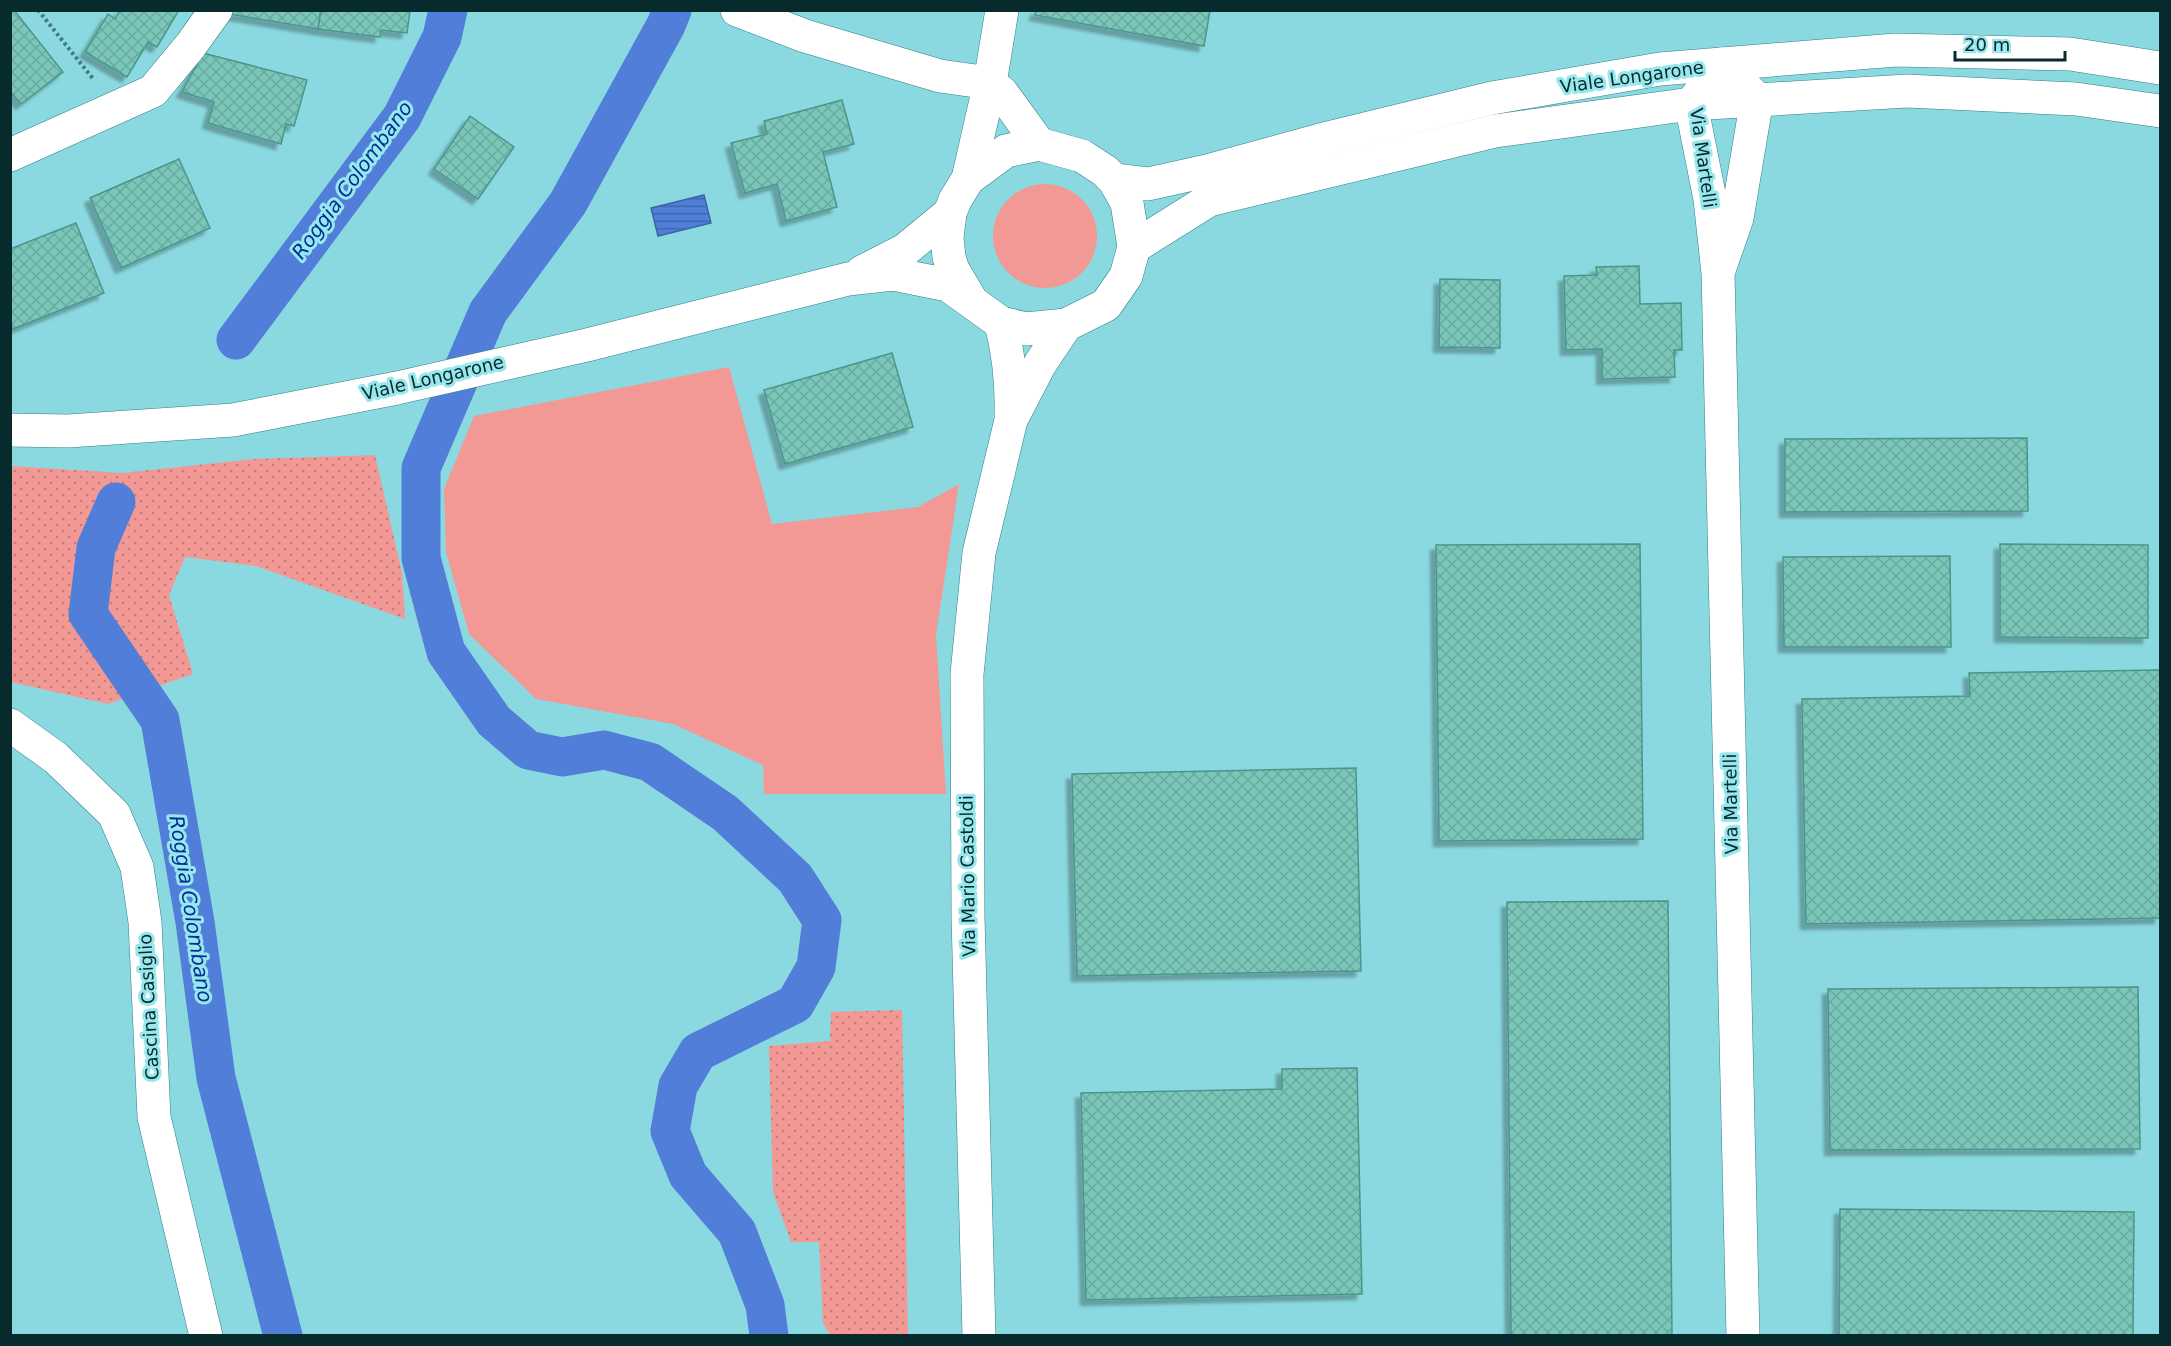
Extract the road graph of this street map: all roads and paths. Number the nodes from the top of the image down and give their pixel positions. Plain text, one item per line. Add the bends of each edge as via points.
1 (38, 10) edge
2 (216, 10) edge
3 (738, 10) edge
4 (1002, 10) edge
5 (1722, 64) junction
6 (2160, 68) edge
7 (990, 83) junction
8 (1757, 99) junction
9 (1691, 104) junction
10 (119, 107) junction
11 (2160, 111) edge
12 (1039, 144) junction
13 (10, 155) edge
14 (968, 179) junction
15 (1114, 180) junction
16 (950, 213) junction
17 (1134, 247) junction
18 (1718, 273) junction
19 (848, 279) junction
20 (972, 302) junction
21 (1001, 323) junction
22 (1066, 325) junction
23 (1011, 420) junction
24 (10, 430) edge
25 (10, 725) edge
26 (206, 1335) edge
27 (979, 1335) edge
28 (1743, 1335) edge

1 - 10 path
2 - 10 street via 153,91
3 - 7 street via 805,36 940,76
4 - 7 street
5 - 6 street, Viale Longarone via 1896,50 2070,54
5 - 8 street
5 - 9 street, Via Martelli
5 - 15 street, Viale Longarone via 1660,69 1492,98 1148,184
7 - 12 street via 1002,93
7 - 14 street
8 - 9 street, Viale Longarone
8 - 11 street, Viale Longarone via 1906,91 2076,99
8 - 18 street, Via Martelli via 1737,218
9 - 17 street, Viale Longarone via 1495,131 1209,200
9 - 18 street, Via Martelli via 1710,199
10 - 13 street
12 - 14 street via 1006,151
12 - 15 street via 1082,156
14 - 16 street
15 - 17 street via 1127,203
16 - 19 street, Viale Longarone via 905,250
16 - 20 street via 949,257
17 - 22 street via 1126,276 1106,305
18 - 28 street, Via Martelli
19 - 20 street, Viale Longarone via 893,274 911,277 948,285
19 - 24 street, Viale Longarone via 587,345 233,420 68,431
20 - 21 street
21 - 22 street via 1026,329
21 - 23 street, Via Mario Castoldi via 1012,381
22 - 23 street, Via Mario Castoldi
23 - 27 street, Via Mario Castoldi via 979,553 967,674 968,916
25 - 26 street, Cascina Casiglio via 56,758 114,814 136,867 145,922 154,1117

